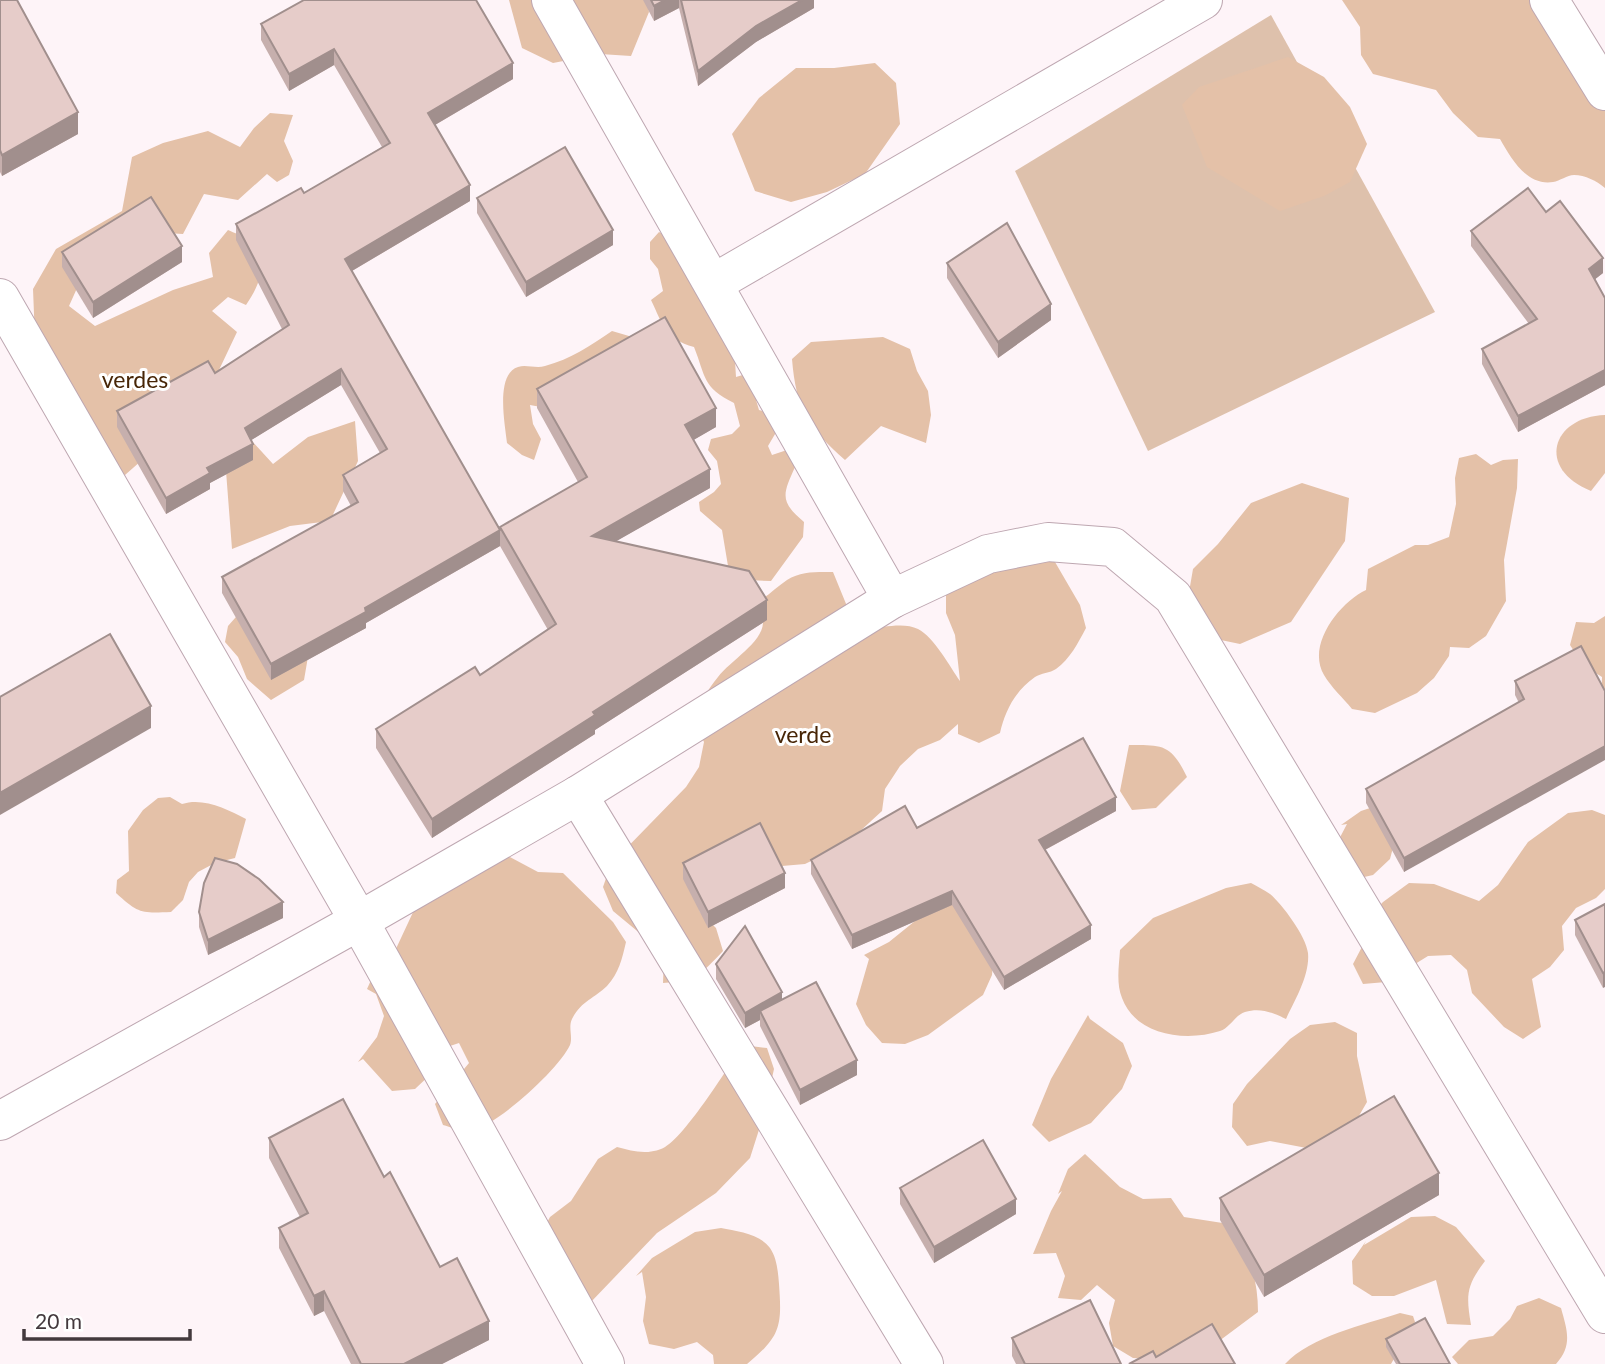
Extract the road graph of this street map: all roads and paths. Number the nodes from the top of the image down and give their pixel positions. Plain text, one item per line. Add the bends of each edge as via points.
1 (551, 0) edge
2 (1203, 0) edge
3 (1549, 0) edge
4 (1605, 91) edge
5 (714, 283) junction
6 (0, 298) edge
7 (892, 599) junction
8 (578, 795) junction
9 (359, 921) junction
10 (0, 1121) edge
11 (1605, 1314) edge
12 (605, 1364) edge
13 (924, 1364) edge

1 - 5 street
2 - 5 street
3 - 4 street
5 - 7 street
6 - 9 street
7 - 8 street
7 - 11 street via 988,554 1048,541 1113,547 1173,597
8 - 9 street
8 - 13 street
9 - 10 street
9 - 12 street

